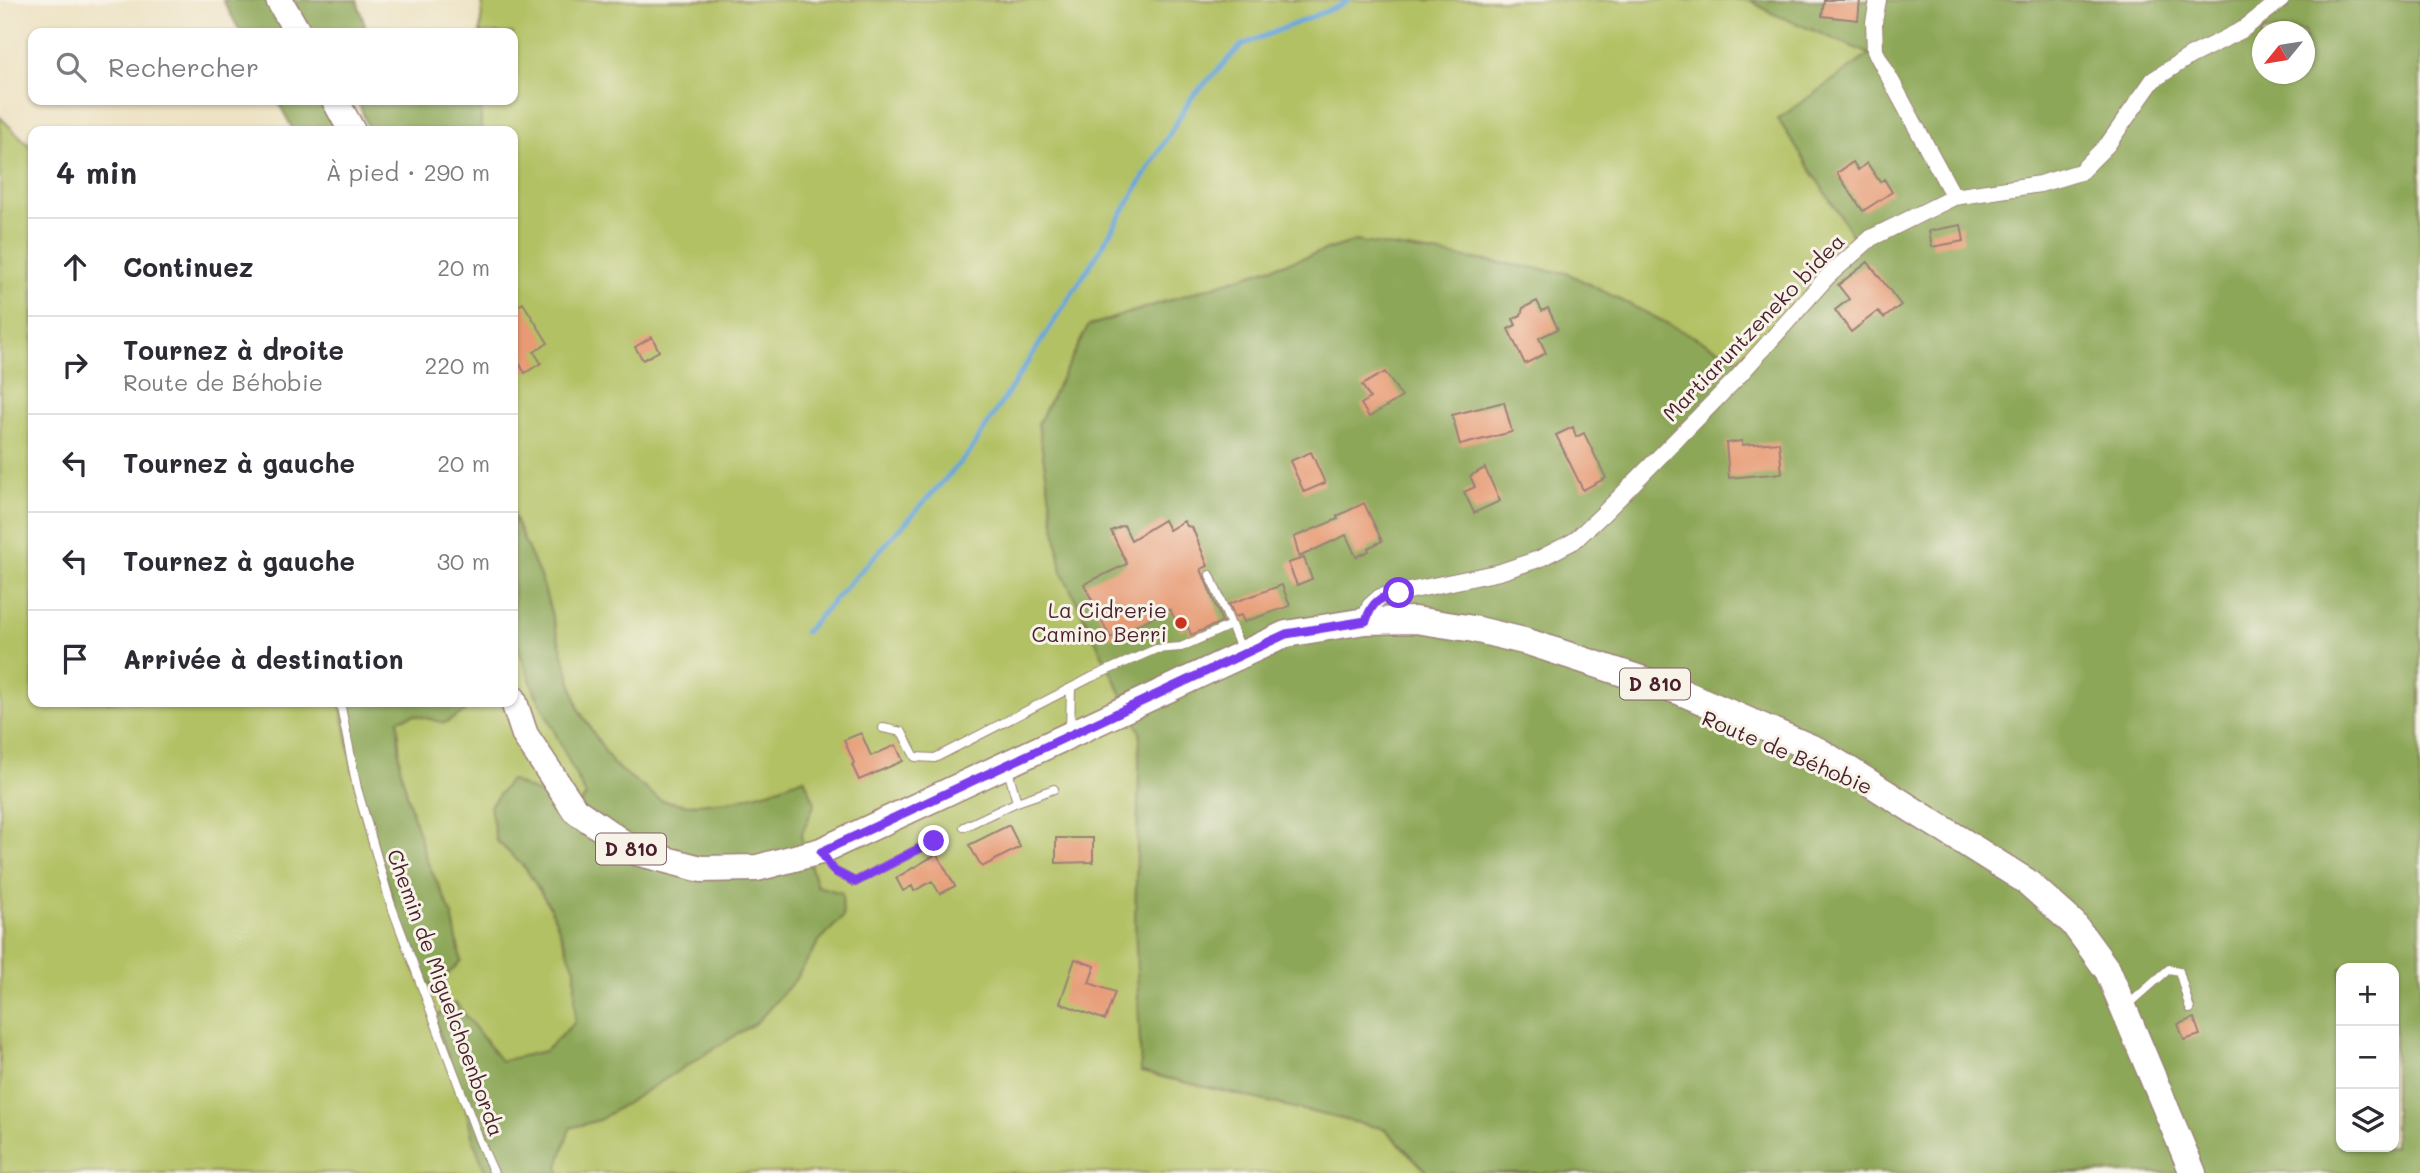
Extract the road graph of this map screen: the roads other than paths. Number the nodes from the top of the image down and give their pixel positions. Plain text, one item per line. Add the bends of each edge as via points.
1 (279, 0) edge
2 (1878, 0) edge
3 (2281, 0) edge
4 (295, 28) edge
5 (338, 105) edge
6 (349, 126) edge
7 (1954, 197) junction
8 (1210, 575) dead end
9 (1366, 621) junction
10 (1231, 625) junction
11 (1243, 654) junction
12 (1071, 688) junction
13 (341, 707) edge
14 (516, 707) edge
15 (883, 728) dead end
16 (1070, 735) junction
17 (1007, 764) junction
18 (1054, 789) dead end
19 (1017, 802) junction
20 (964, 827) dead end
21 (934, 841) dead end
22 (821, 852) junction
23 (2125, 1007) junction
24 (2190, 1009) dead end
25 (494, 1173) edge
26 (2193, 1173) edge

1 - 4 main road
2 - 7 street via 1875,51
3 - 7 street, Martiaruntzeneko bidea via 2242,30 2153,80 2108,144 2080,172 2040,184
5 - 6 main road
7 - 9 street, Martiaruntzeneko bidea via 1871,238 1828,276 1736,379 1574,541 1500,572 1380,597 1370,606
8 - 10 lane
9 - 11 main road, Route de Béhobie / D 810 via 1286,634
9 - 23 main road, Route de Béhobie / D 810 via 1525,657 1676,706 1819,762 1922,814 2026,881 2073,923 2108,971
10 - 11 lane
10 - 12 lane via 1181,647 1156,649
11 - 16 main road, Route de Béhobie / D 810
12 - 15 lane via 935,758 915,757 902,732
12 - 16 lane
13 - 25 lane, Chemin de Miguelchoenborda via 357,788 390,902
14 - 22 main road, Route de Béhobie / D 810 via 525,735 575,810 636,852 701,869 757,868
16 - 17 main road, Route de Béhobie / D 810
17 - 19 lane
17 - 22 main road, Route de Béhobie / D 810
18 - 19 lane
19 - 20 lane
21 - 22 lane via 855,882 834,871
23 - 24 lane via 2169,968 2179,971
23 - 26 main road, Route de Béhobie / D 810

